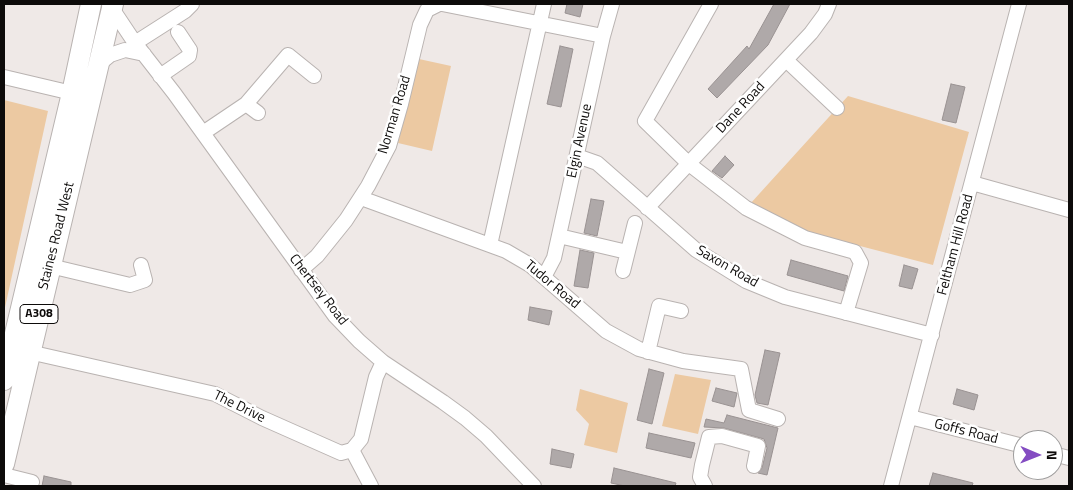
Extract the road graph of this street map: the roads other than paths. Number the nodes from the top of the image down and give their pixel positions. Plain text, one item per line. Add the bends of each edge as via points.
1 (91, 4) edge
2 (192, 4) edge
3 (441, 4) edge
4 (544, 4) edge
5 (612, 4) edge
6 (712, 4) edge
7 (829, 4) edge
8 (1019, 4) edge
9 (111, 5) edge
10 (539, 24) junction
11 (86, 32) junction
12 (178, 32) dead end
13 (603, 36) junction
14 (135, 42) junction
15 (144, 54) junction
16 (786, 60) junction
17 (98, 65) junction
18 (160, 76) junction
19 (314, 76) dead end
20 (4, 77) edge
21 (72, 93) junction
22 (246, 104) junction
23 (837, 108) dead end
24 (258, 113) dead end
25 (203, 133) junction
26 (577, 156) junction
27 (689, 164) junction
28 (972, 183) junction
29 (361, 198) junction
30 (647, 208) junction
31 (1069, 210) edge
32 (635, 223) dead end
33 (559, 236) junction
34 (490, 245) junction
35 (627, 252) junction
36 (141, 265) dead end
37 (50, 266) junction
38 (301, 270) junction
39 (624, 271) dead end
40 (544, 277) junction
41 (681, 311) dead end
42 (846, 313) junction
43 (932, 336) junction
44 (30, 352) junction
45 (648, 352) junction
46 (383, 362) junction
47 (4, 380) edge
48 (910, 417) junction
49 (778, 419) dead end
50 (1013, 443) edge
51 (352, 450) junction
52 (4, 464) edge
53 (754, 466) dead end
54 (4, 474) edge
55 (32, 482) dead end
56 (371, 486) edge
57 (534, 486) edge
58 (705, 486) edge
59 (892, 486) edge

1 - 11 highway, A308
2 - 14 street
3 - 10 street, Norman Road
3 - 29 street, Norman Road via 427,10 420,25 389,146
4 - 10 street
5 - 13 street, Elgin Avenue
6 - 27 street via 645,121
7 - 16 street, Dane Road via 811,33
8 - 28 street, Feltham Hill Road
9 - 11 highway
9 - 14 street, Chertsey Road
9 - 17 highway, Staines Road West / A308
10 - 13 street, Norman Road
10 - 34 street
11 - 21 highway, A308
12 - 18 street via 190,50 190,56
13 - 26 street, Elgin Avenue
14 - 15 street, Chertsey Road
15 - 17 street via 125,50 110,55
15 - 18 street, Chertsey Road
16 - 23 street
16 - 27 street, Dane Road
17 - 37 highway, Staines Road West / A308
18 - 25 street, Chertsey Road
19 - 22 street via 288,55
20 - 21 street
21 - 47 highway, A308
22 - 24 street
22 - 25 street
25 - 38 street, Chertsey Road
26 - 30 street, Saxon Road via 596,163
26 - 33 street, Elgin Avenue
27 - 30 street, Dane Road
27 - 42 street via 746,208 805,238 854,252 861,263
28 - 31 street
28 - 43 street, Feltham Hill Road
29 - 34 street, Tudor Road
29 - 38 street, Norman Road via 317,256
30 - 42 street, Saxon Road via 696,250 746,281 785,298
32 - 35 street
33 - 35 street
33 - 40 street, Elgin Avenue via 554,258
34 - 40 street, Tudor Road via 506,250
35 - 39 street
36 - 37 street via 145,280 130,285
37 - 44 highway, Staines Road West / A308
38 - 46 street, Chertsey Road via 335,316
40 - 45 street, Tudor Road via 606,331
41 - 45 street via 659,306
42 - 43 street, Saxon Road
43 - 48 street, Feltham Hill Road
44 - 51 street, The Drive via 215,394 341,453
44 - 52 highway, Staines Road West / A308
45 - 49 street, Tudor Road via 683,361 741,369 749,410
46 - 51 street via 376,377 361,439
46 - 57 street, Chertsey Road via 465,418
48 - 50 street, Goffs Road
48 - 59 street, Feltham Hill Road
51 - 56 street
53 - 58 street via 758,446 722,436 709,438 700,477
54 - 55 street

